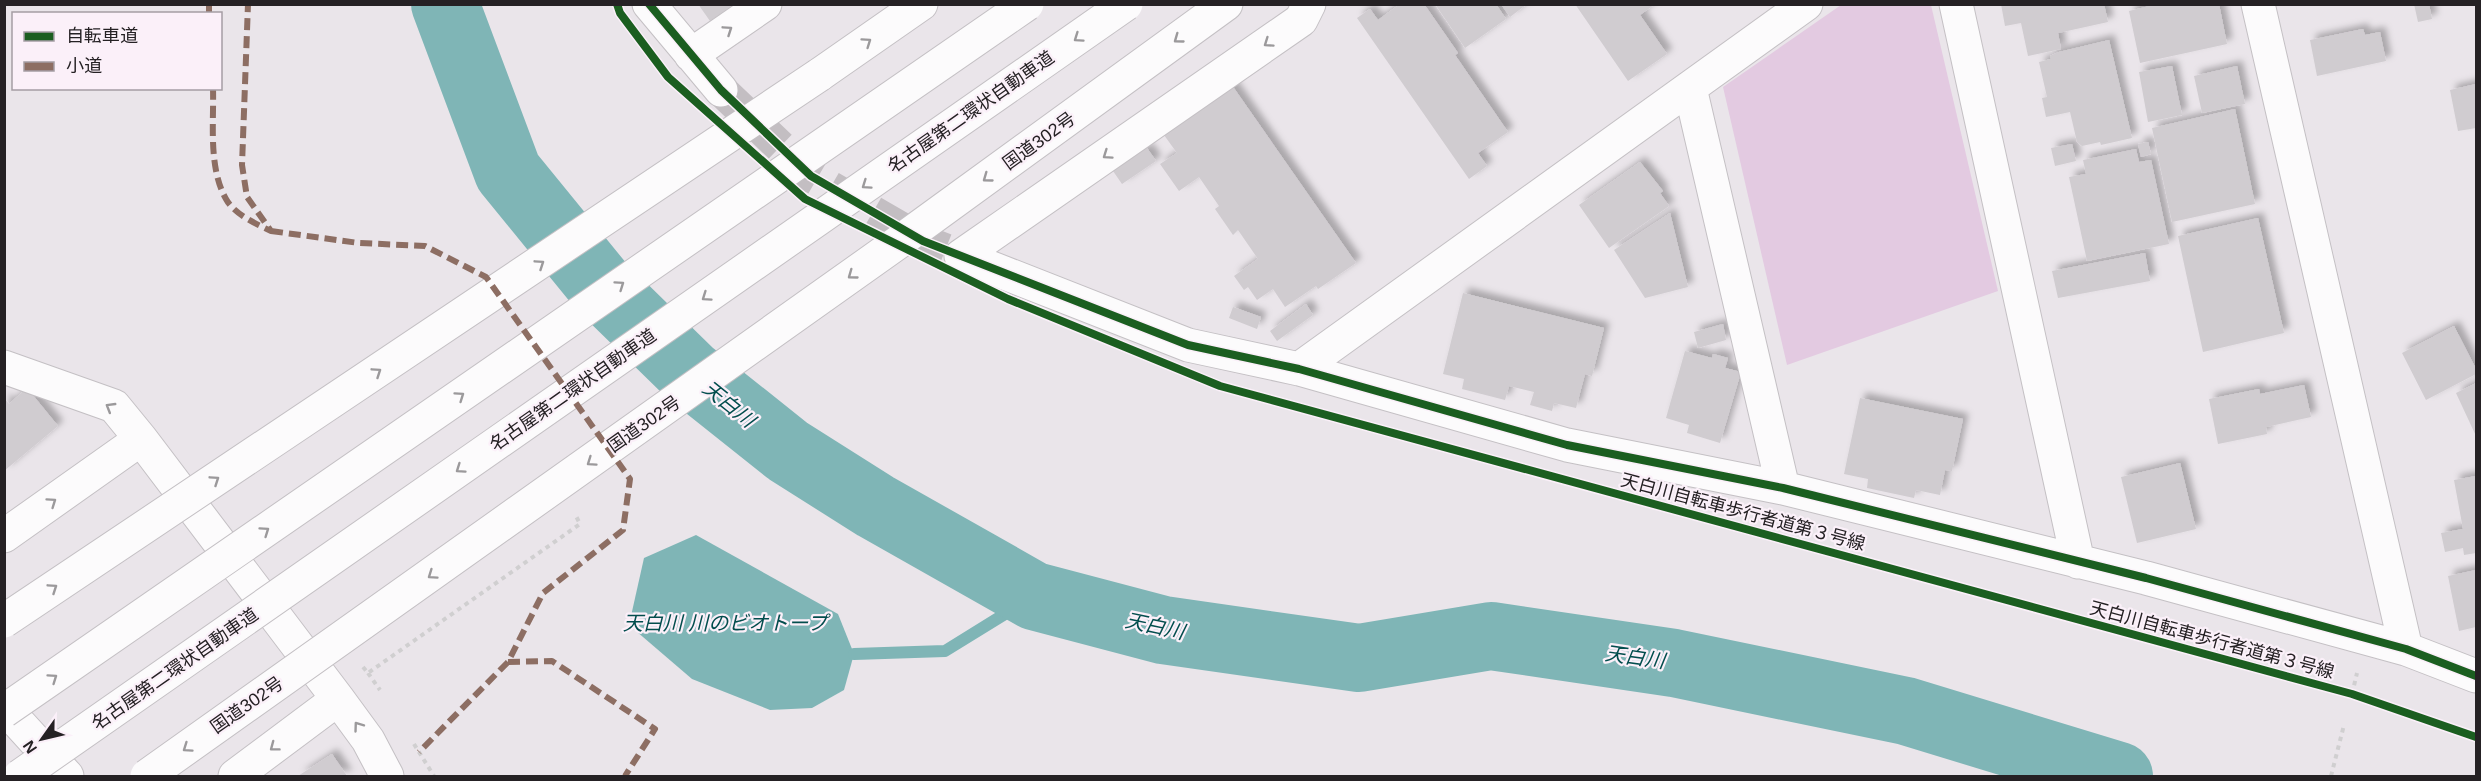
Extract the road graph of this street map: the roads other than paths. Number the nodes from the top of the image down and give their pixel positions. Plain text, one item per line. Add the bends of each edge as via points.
1 (648, 4) edge
2 (765, 4) edge
3 (921, 4) edge
4 (1027, 4) edge
5 (1126, 4) edge
6 (1226, 4) edge
7 (1309, 4) edge
8 (1806, 4) edge
9 (1956, 4) edge
10 (2258, 4) edge
11 (691, 55) junction
12 (1690, 88) junction
13 (721, 90) tunnel mouth
14 (4, 367) edge
15 (1299, 369) junction
16 (141, 439) junction
17 (1782, 488) junction
18 (4, 536) edge
19 (2079, 562) junction
20 (4, 621) edge
21 (2406, 650) junction
22 (2476, 676) edge
23 (338, 699) junction
24 (4, 709) edge
25 (20, 777) edge
26 (67, 777) edge
27 (147, 777) edge
28 (235, 777) edge
29 (387, 777) edge

1 - 11 main road
11 -> 2 main road
20 -> 3 main road, bridge
24 -> 4 main road, bridge
5 -> 25 main road, 名古屋第二環状自動車道, bridge
6 -> 27 main road, 国道302号, bridge
7 -> 15 main road via 1301,20 961,256 1188,345
8 - 12 main road
9 - 19 main road
10 - 21 main road
11 - 13 main road
12 - 15 main road
12 - 17 main road
16 -> 14 main road via 114,406
15 - 17 main road via 1567,445
18 -> 16 main road
16 - 23 main road
17 - 19 main road
19 - 21 main road
21 - 22 main road
23 -> 28 main road
29 -> 23 main road via 368,740
24 - 26 main road

